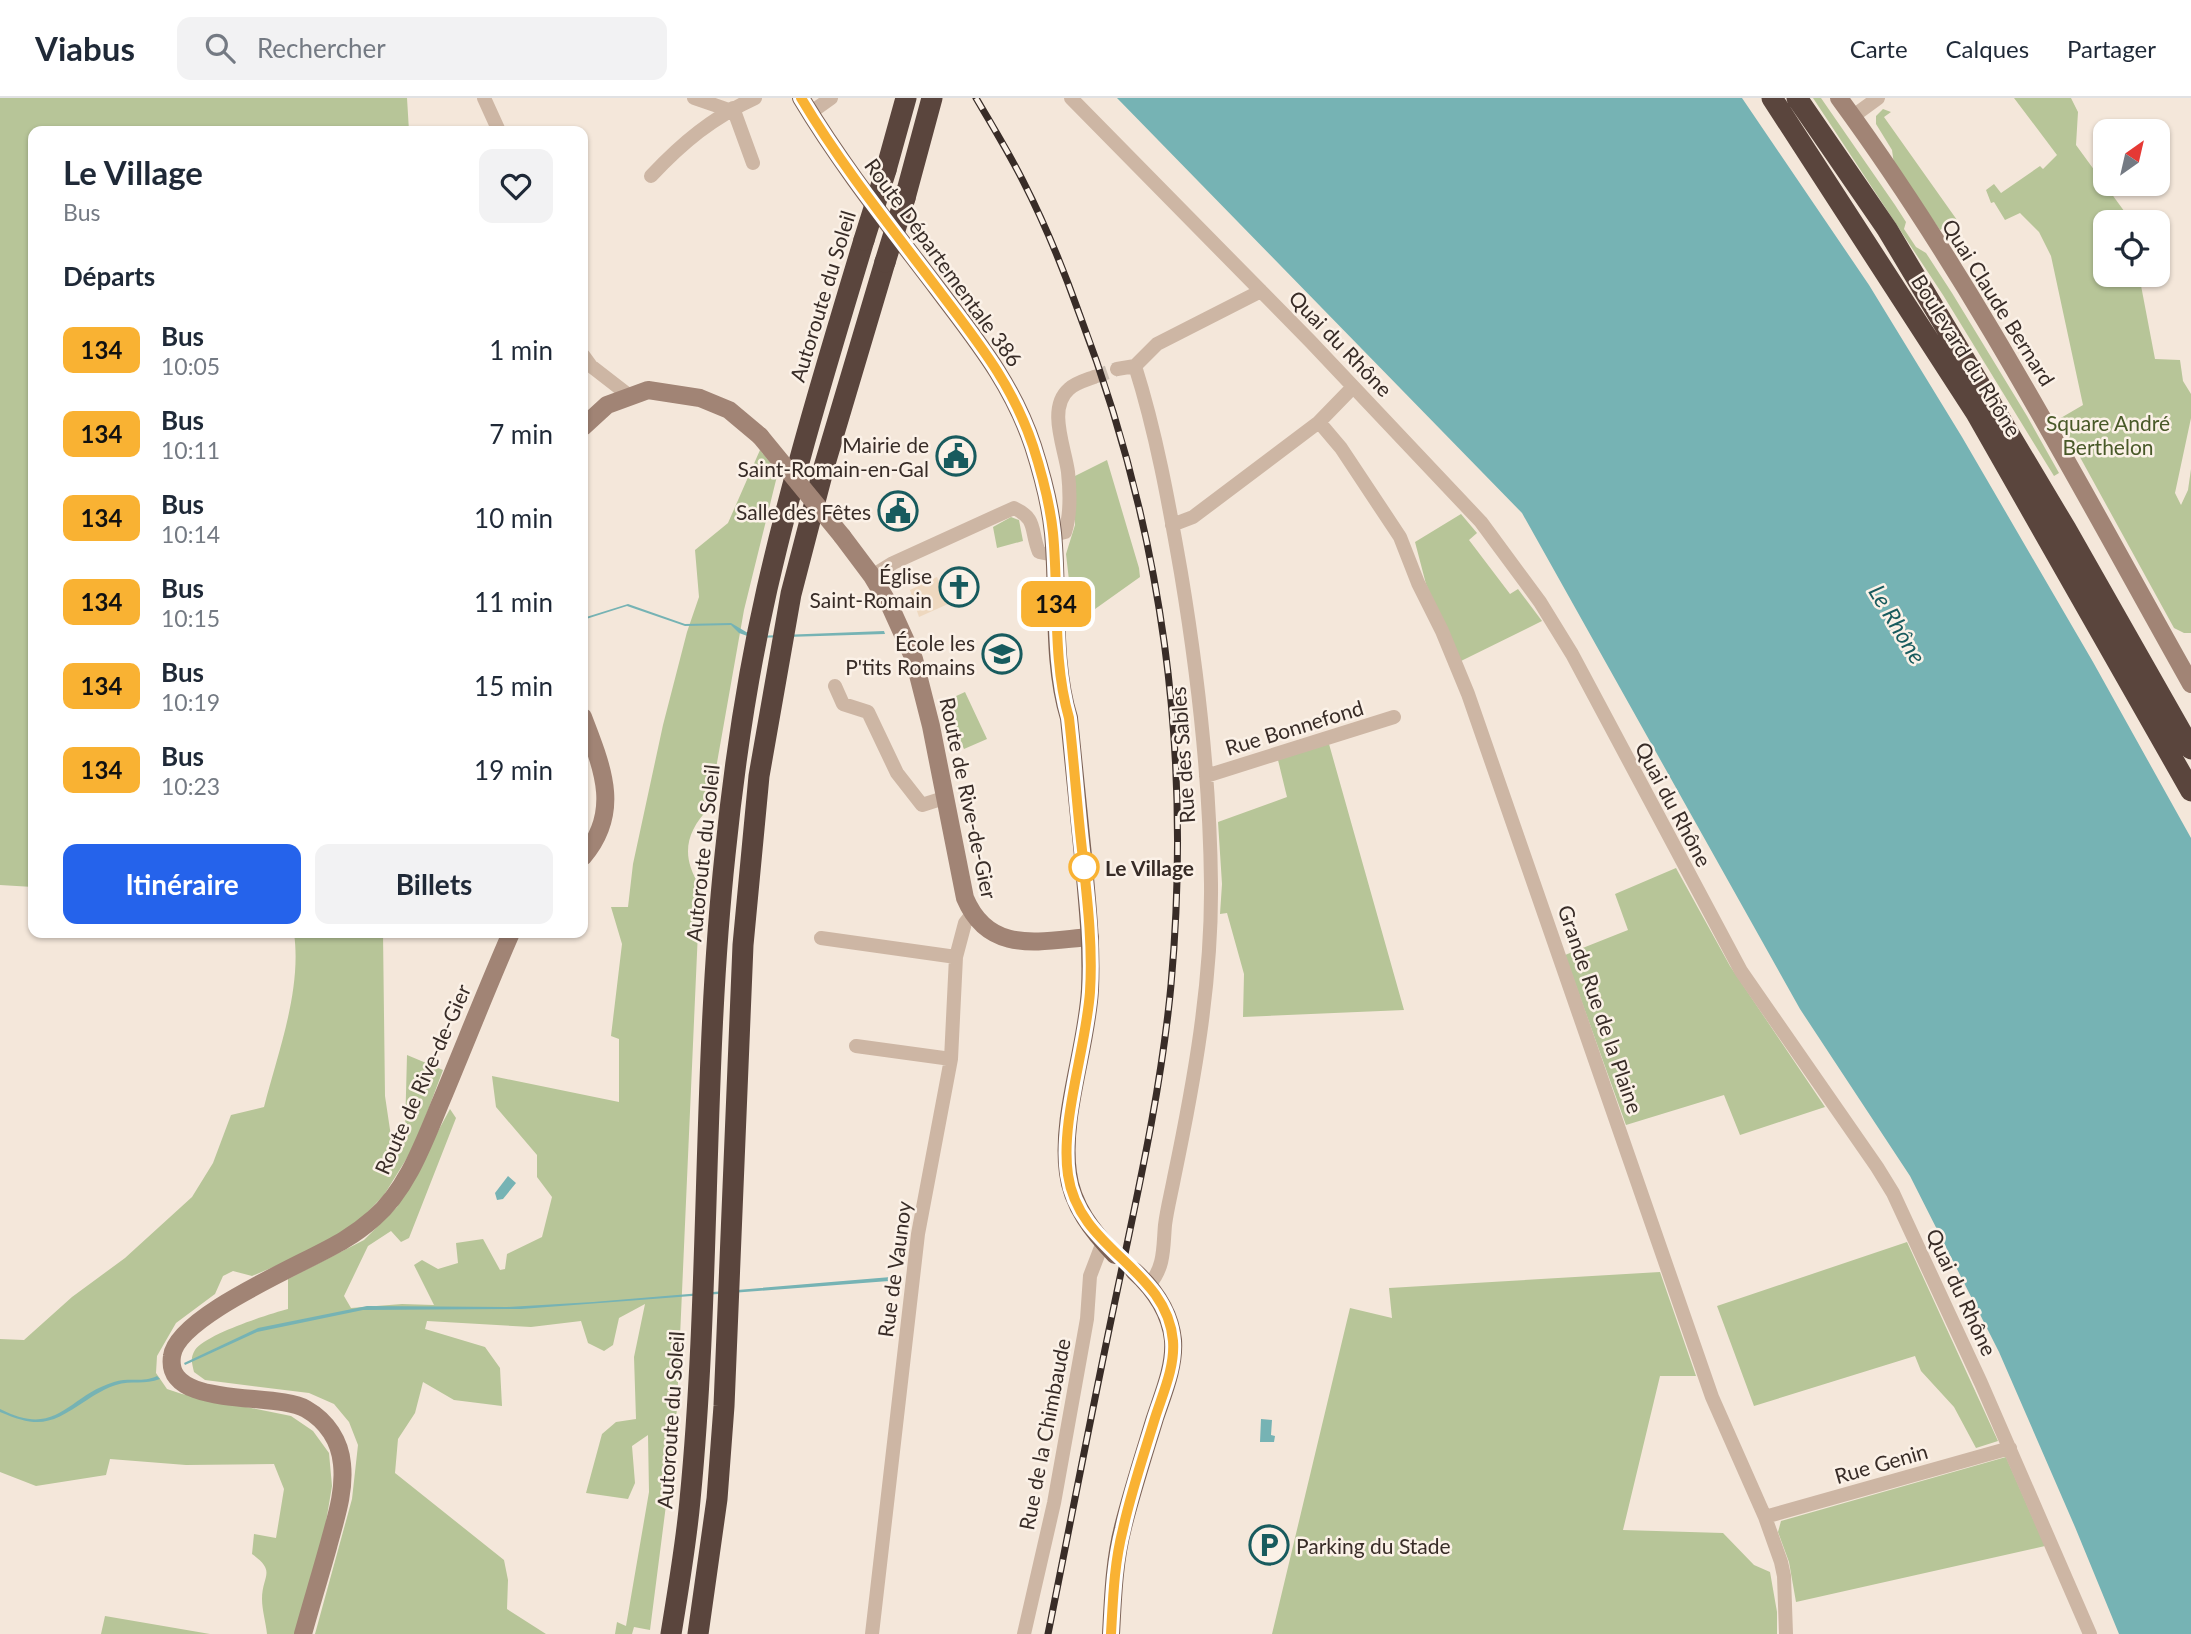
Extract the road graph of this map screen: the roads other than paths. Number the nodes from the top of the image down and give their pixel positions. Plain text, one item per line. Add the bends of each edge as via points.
1 (484, 98) edge
2 (694, 98) edge
3 (755, 98) edge
4 (831, 98) edge
5 (906, 98) edge
6 (1070, 98) edge
7 (1772, 98) edge
8 (1797, 98) edge
9 (1839, 98) edge
10 (1878, 98) edge
11 (931, 101) edge
12 (805, 105) edge
13 (731, 109) junction
14 (1852, 117) junction
15 (497, 126) edge
16 (753, 163) dead end
17 (651, 176) dead end
18 (1261, 291) junction
19 (588, 362) edge
20 (1135, 366) junction
21 (1117, 369) tunnel mouth
22 (1094, 377) tunnel mouth
23 (1353, 387) junction
24 (631, 397) junction
25 (588, 422) edge
26 (1319, 422) junction
27 (1172, 525) junction
28 (1053, 535) junction
29 (1054, 555) junction
30 (872, 576) junction
31 (2191, 684) edge
32 (835, 686) dead end
33 (1394, 718) dead end
34 (588, 731) edge
35 (2191, 749) edge
36 (1206, 776) junction
37 (2191, 791) edge
38 (944, 799) junction
39 (588, 851) edge
40 (972, 914) junction
41 (1090, 937) junction
42 (509, 938) edge
43 (821, 938) dead end
44 (956, 957) junction
45 (856, 1046) dead end
46 (951, 1059) junction
47 (1109, 1248) joint
48 (1135, 1271) dead end
49 (1149, 1285) junction
50 (2010, 1448) junction
51 (1765, 1517) junction
52 (303, 1634) edge
53 (671, 1634) edge
54 (698, 1634) edge
55 (872, 1634) edge
56 (1024, 1634) edge
57 (1111, 1634) edge
58 (1786, 1634) edge
59 (2090, 1634) edge

1 - 15 street
2 - 13 street
3 - 13 street
4 - 12 street
5 - 53 highway, Autoroute du Soleil, bridge via 800,457 745,697 717,943 697,1402
6 - 18 street, Quai du Rhône
7 - 37 highway, Boulevard du Rhône via 1976,413
8 - 35 highway, Boulevard du Rhône via 1908,263
9 - 14 main road, Quai Claude Bernard
10 - 14 street
11 - 54 highway, bridge via 791,594 759,776 742,957 719,1473
12 - 28 main road, Route Départementale 386 via 1014,397 1033,445
13 - 16 street
13 - 17 street via 700,129
14 - 31 main road, Quai Claude Bernard via 2019,374
18 - 20 street via 1157,344
18 - 23 street, Quai du Rhône
19 - 24 street
20 - 21 street
20 - 27 street, Rue des Sables
22 - 28 street via 1069,388 1062,400 1058,416 1068,474 1069,521 1065,532
23 - 26 street
23 - 50 street, Quai du Rhône via 1474,514 1554,623 1741,971 1888,1184
24 - 25 main road, Route de Rive-de-Gier via 607,405
24 - 30 main road, Route de Rive-de-Gier, bridge via 648,390 700,398 729,410 760,436
26 - 27 street via 1193,517
26 - 51 street, Grande Rue de la Plaine via 1400,537 1468,694 1712,1397
27 - 36 street, Rue des Sables via 1191,636
28 - 29 main road, Route Départementale 386
29 - 30 street via 1040,552 1032,520 1014,508
29 - 41 main road, Route Départementale 386 via 1062,688 1070,725
30 - 38 main road, Route de Rive-de-Gier via 914,659
32 - 38 street via 843,704 868,712 897,773 922,805
33 - 36 street, Rue Bonnefond
34 - 39 main road via 602,771 606,811
36 - 49 street, Rue des Sables via 1211,884 1199,1046 1165,1224 1163,1261
38 - 40 main road, Route de Rive-de-Gier
40 - 41 main road, Route de Rive-de-Gier via 985,929 1005,940
40 - 44 street, Rue de Vaunoy
41 - 47 main road, Route Départementale 386 via 1090,993 1066,1161 1076,1202
42 - 52 main road, Route de Rive-de-Gier via 429,1129 390,1201 345,1240 194,1324 172,1355 176,1379 190,1388 305,1408 337,1439 341,1495
43 - 44 street
44 - 46 street, Rue de Vaunoy
45 - 46 street
46 - 55 street, Rue de Vaunoy via 918,1234
47 - 56 street, Rue de la Chimbaude via 1090,1276 1087,1319 1054,1503
48 - 49 main road
49 - 57 main road via 1163,1307 1173,1350 1123,1528
50 - 51 street, Rue Genin
50 - 59 street, Quai du Rhône
51 - 58 street, Grande Rue de la Plaine via 1784,1576

